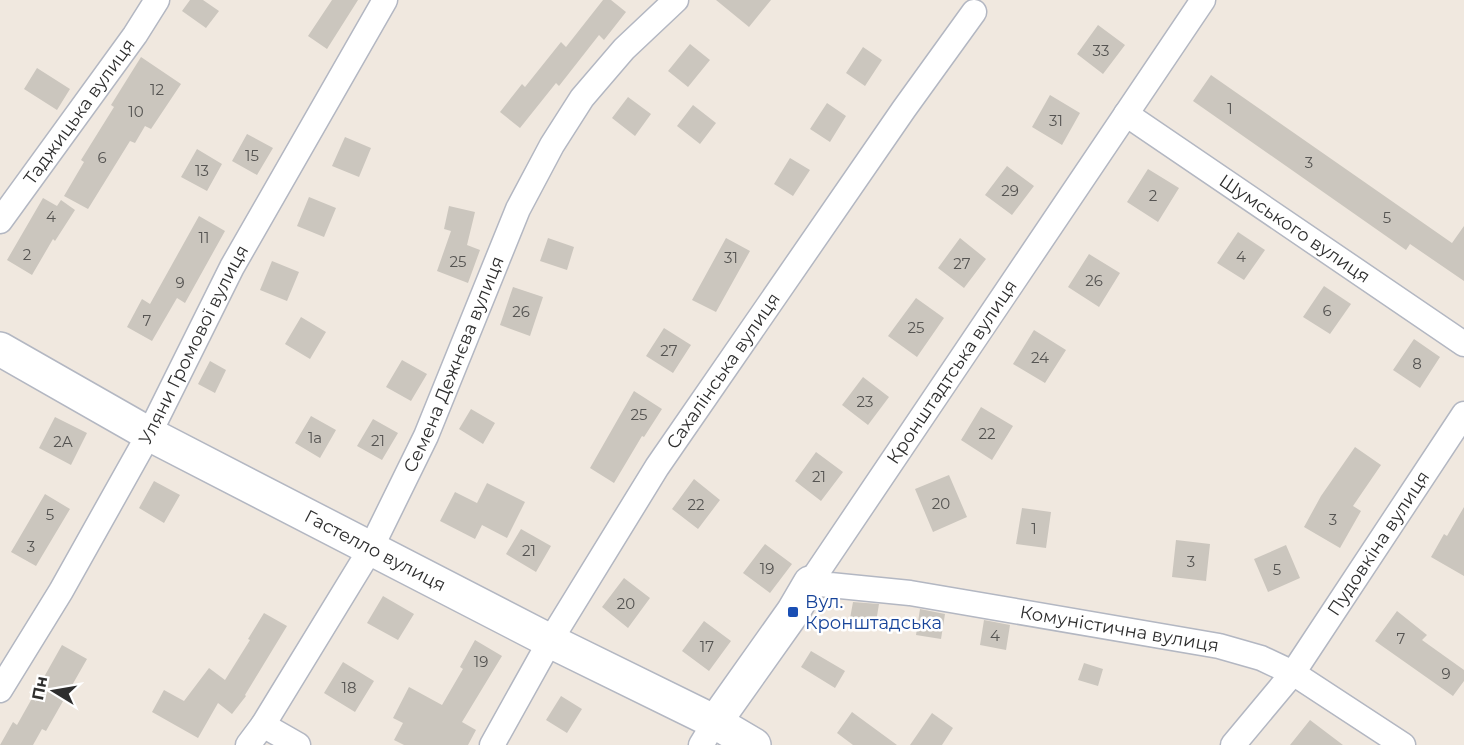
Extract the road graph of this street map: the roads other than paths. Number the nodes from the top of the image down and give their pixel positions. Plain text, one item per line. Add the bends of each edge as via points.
1 (157, 0) edge
2 (385, 0) edge
3 (676, 0) edge
4 (1203, 0) edge
5 (974, 12) dead end
6 (1126, 114) junction
7 (0, 220) edge
8 (1464, 344) edge
9 (0, 349) edge
10 (1464, 414) edge
11 (149, 434) junction
12 (370, 550) junction
13 (810, 583) junction
14 (550, 641) junction
15 (1293, 673) junction
16 (0, 690) edge
17 (263, 725) junction
18 (708, 733) edge
19 (248, 745) edge
20 (298, 745) edge
21 (492, 745) edge
22 (754, 745) edge
23 (1233, 745) edge
24 (1403, 745) edge

1 - 7 street, Таджицька вулиця
2 - 11 street, Уляни Громової вулиця via 232,267
3 - 12 street, Семена Дежнєва вулиця via 624,49 582,98 552,145 518,210 426,436
4 - 6 street, Кронштадтська вулиця
5 - 14 street, Сахалінська вулиця via 657,467
6 - 8 street, Шумського вулиця
6 - 13 street, Кронштадтська вулиця
9 - 11 street, Гастелло вулиця
10 - 15 street, Пудовкіна вулиця
11 - 12 street, Гастелло вулиця
11 - 16 street, Уляни Громової вулиця
12 - 14 street, Гастелло вулиця
12 - 17 street, Семена Дежнєва вулиця
13 - 15 street, Комуністична вулиця via 910,593 1219,646 1261,658
13 - 18 street, Кронштадтська вулиця
14 - 18 street, Гастелло вулиця
14 - 21 street, Сахалінська вулиця
15 - 23 street, Пудовкіна вулиця
15 - 24 street, Комуністична вулиця
17 - 19 street, Семена Дежнєва вулиця
17 - 20 street
18 - 22 street, Гастелло вулиця

